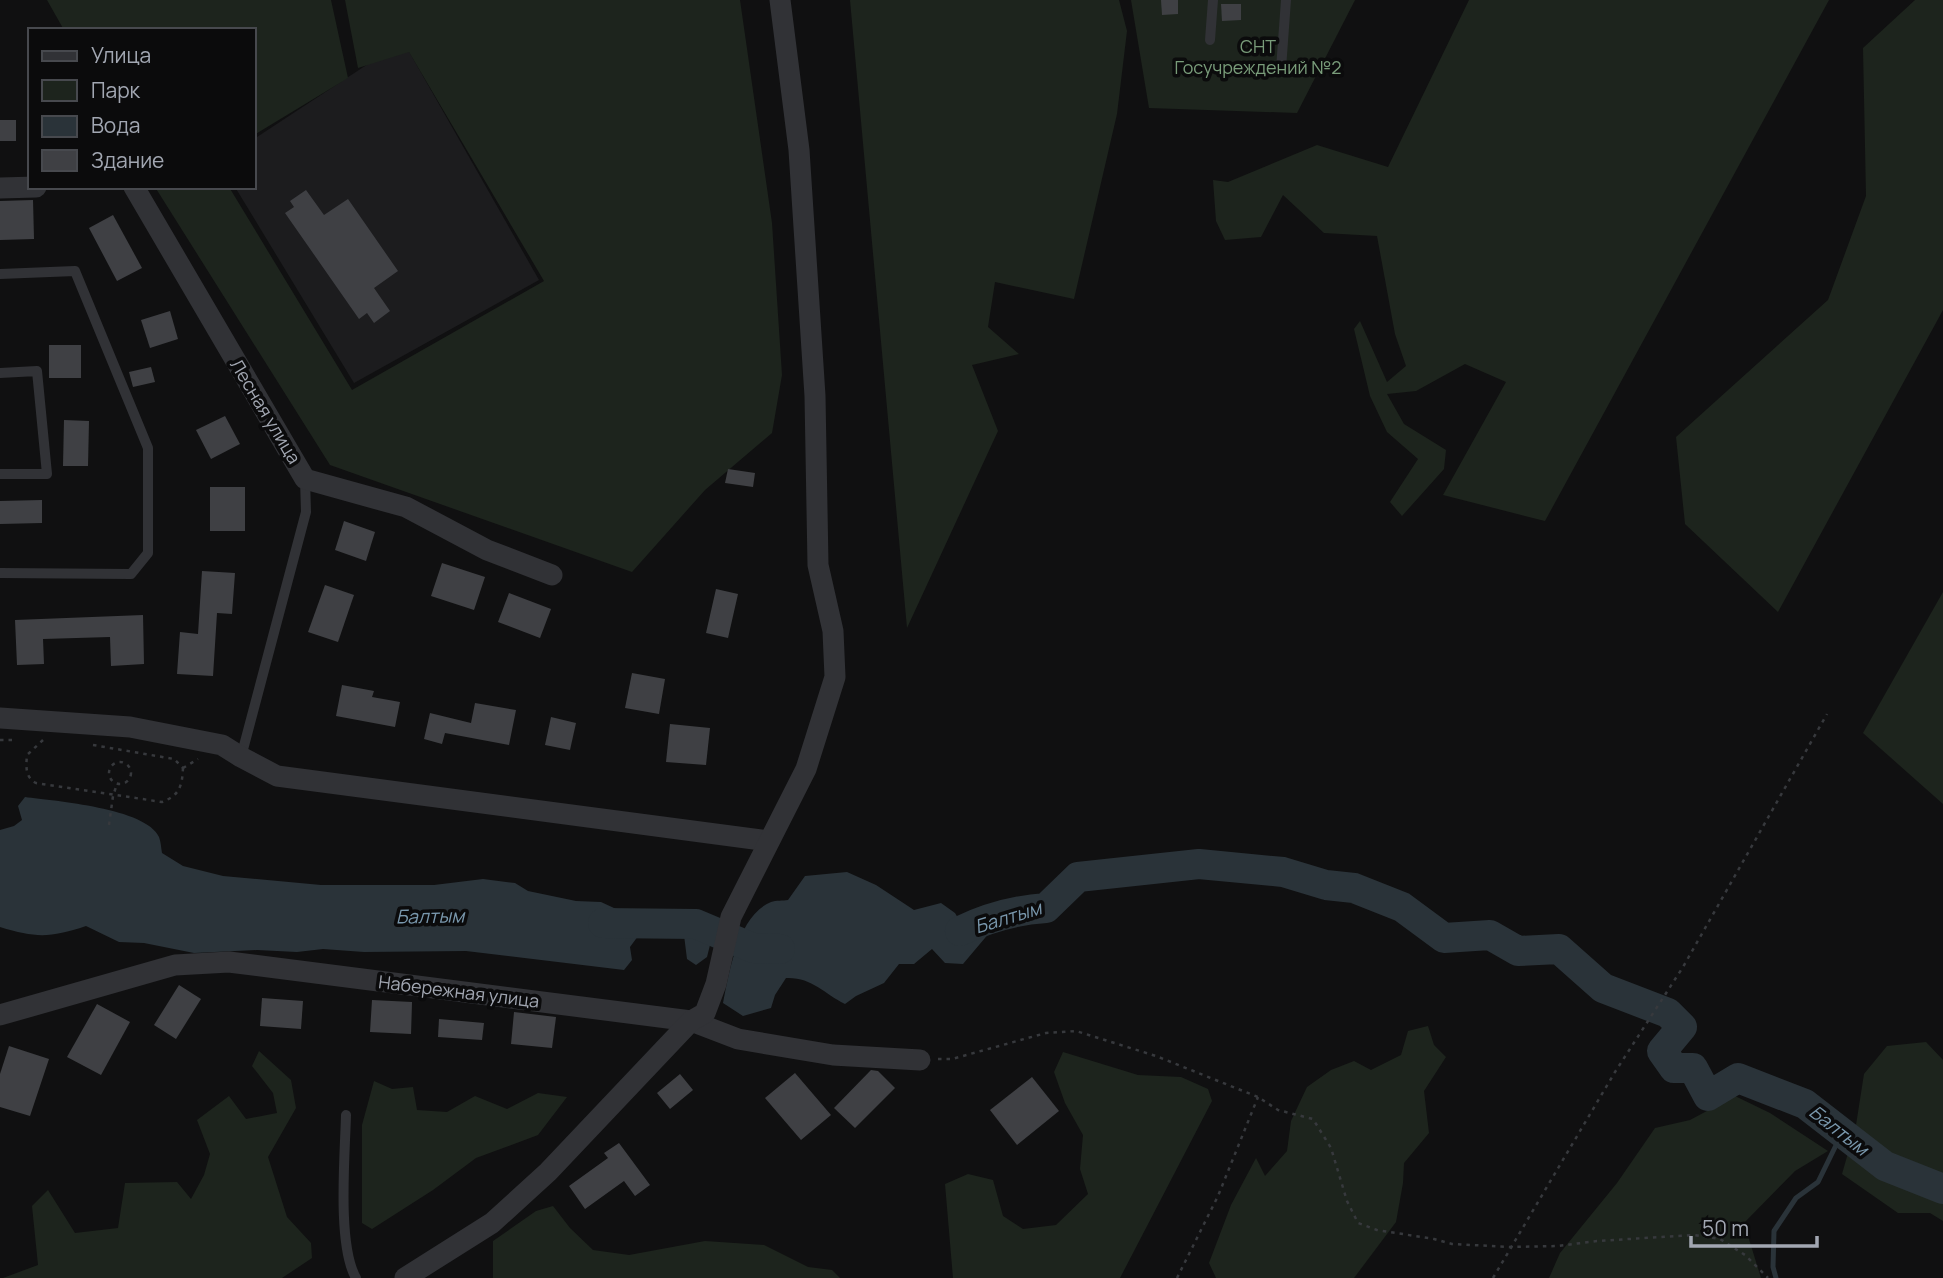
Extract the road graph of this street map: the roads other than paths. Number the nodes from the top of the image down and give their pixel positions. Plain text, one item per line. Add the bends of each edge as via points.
1 (780, 0) edge
2 (1213, 0) edge
3 (1286, 0) edge
4 (1210, 40) dead end
5 (1281, 69) dead end
6 (28, 187) edge
7 (0, 188) edge
8 (135, 189) edge
9 (0, 274) edge
10 (0, 373) edge
11 (0, 474) edge
12 (306, 479) junction
13 (0, 573) edge
14 (552, 575) dead end
15 (0, 719) edge
16 (241, 757) junction
17 (769, 841) junction
18 (0, 1015) edge
19 (691, 1021) junction
20 (920, 1059) road end
21 (346, 1115) dead end
22 (356, 1278) edge
23 (405, 1278) edge

1 - 17 street via 799,150 815,396 818,565 833,631 835,677 806,769
2 - 4 lane
3 - 5 lane
6 - 7 street
8 - 12 street, Лесная улица
9 - 13 lane via 75,271 148,448 148,553 131,573
10 - 11 lane via 37,371 47,474
12 - 14 street, Лесная улица via 406,507 487,550
12 - 16 lane via 306,512
15 - 16 street via 130,727 222,744
16 - 17 street via 277,776
17 - 19 street via 731,917 705,1013
18 - 19 street, Набережная улица via 175,965 229,962
19 - 20 street, Набережная улица via 738,1039 833,1055
19 - 23 street via 548,1172 492,1223
21 - 22 lane via 344,1200 349,1266

